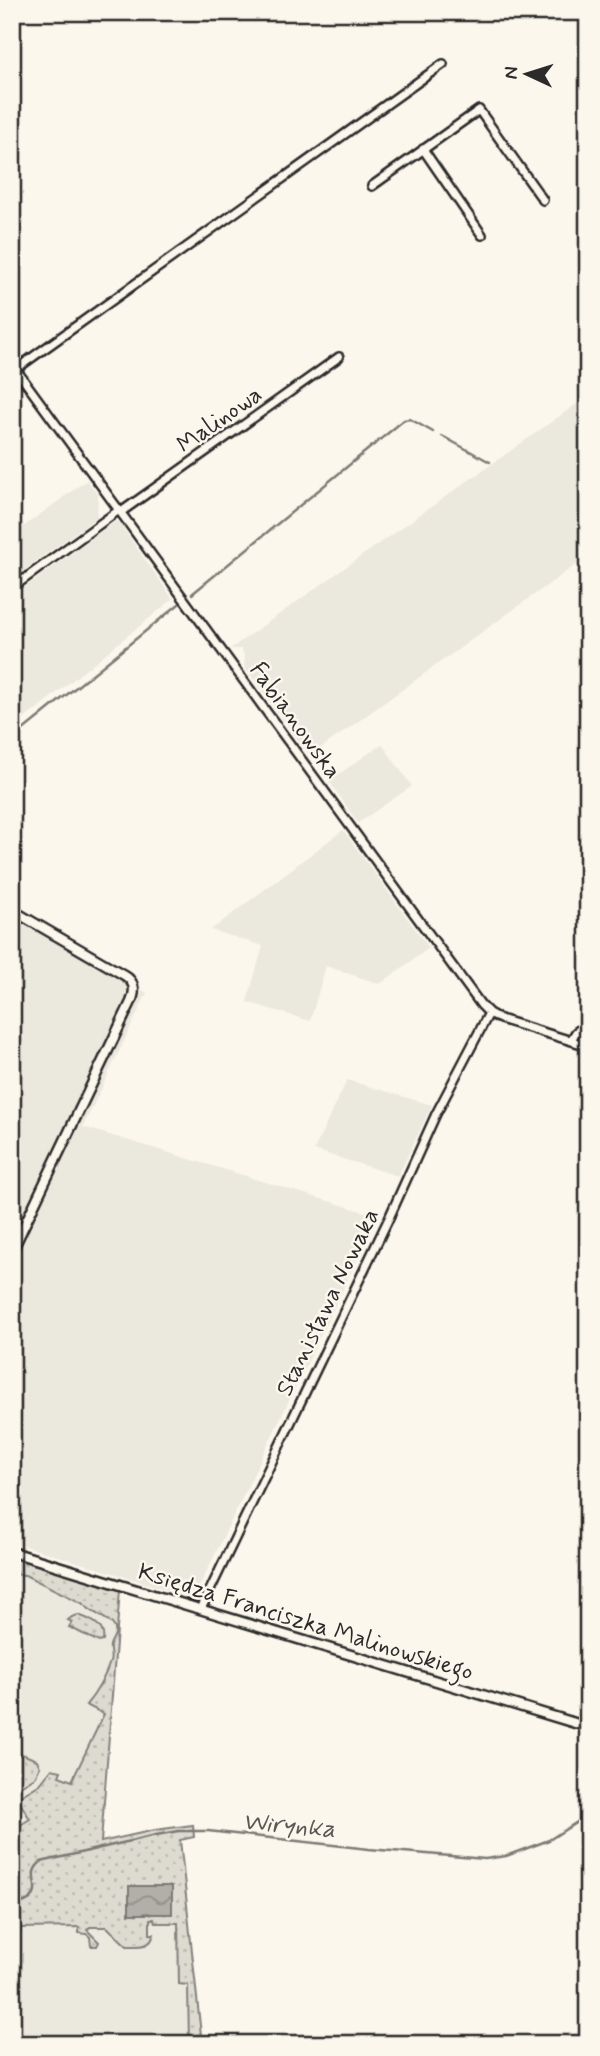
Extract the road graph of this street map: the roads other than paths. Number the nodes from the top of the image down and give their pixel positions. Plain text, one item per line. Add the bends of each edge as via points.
1 (443, 64) dead end
2 (423, 149) junction
3 (372, 186) dead end
4 (543, 200) dead end
5 (482, 235) dead end
6 (339, 357) dead end
7 (14, 366) edge
8 (120, 511) junction
9 (12, 588) edge
10 (12, 910) edge
11 (489, 1013) junction
12 (588, 1023) edge
13 (571, 1040) junction
14 (588, 1046) edge
15 (12, 1251) edge
16 (12, 1552) edge
17 (201, 1609) junction
18 (588, 1727) edge

1 - 7 street
2 - 3 street
2 - 4 street via 479,110
2 - 5 street
6 - 8 street, Malinowa
7 - 8 street, Fabianowska
8 - 9 street, Malinowa
8 - 11 street, Fabianowska
10 - 15 street via 134,984 131,1002
11 - 13 street, Fabianowska
11 - 17 street, Stanisława Nowaka
12 - 13 street
13 - 14 street, Fabianowska
16 - 17 street, Księdza Franciszka Malinowskiego
17 - 18 street, Księdza Franciszka Malinowskiego

